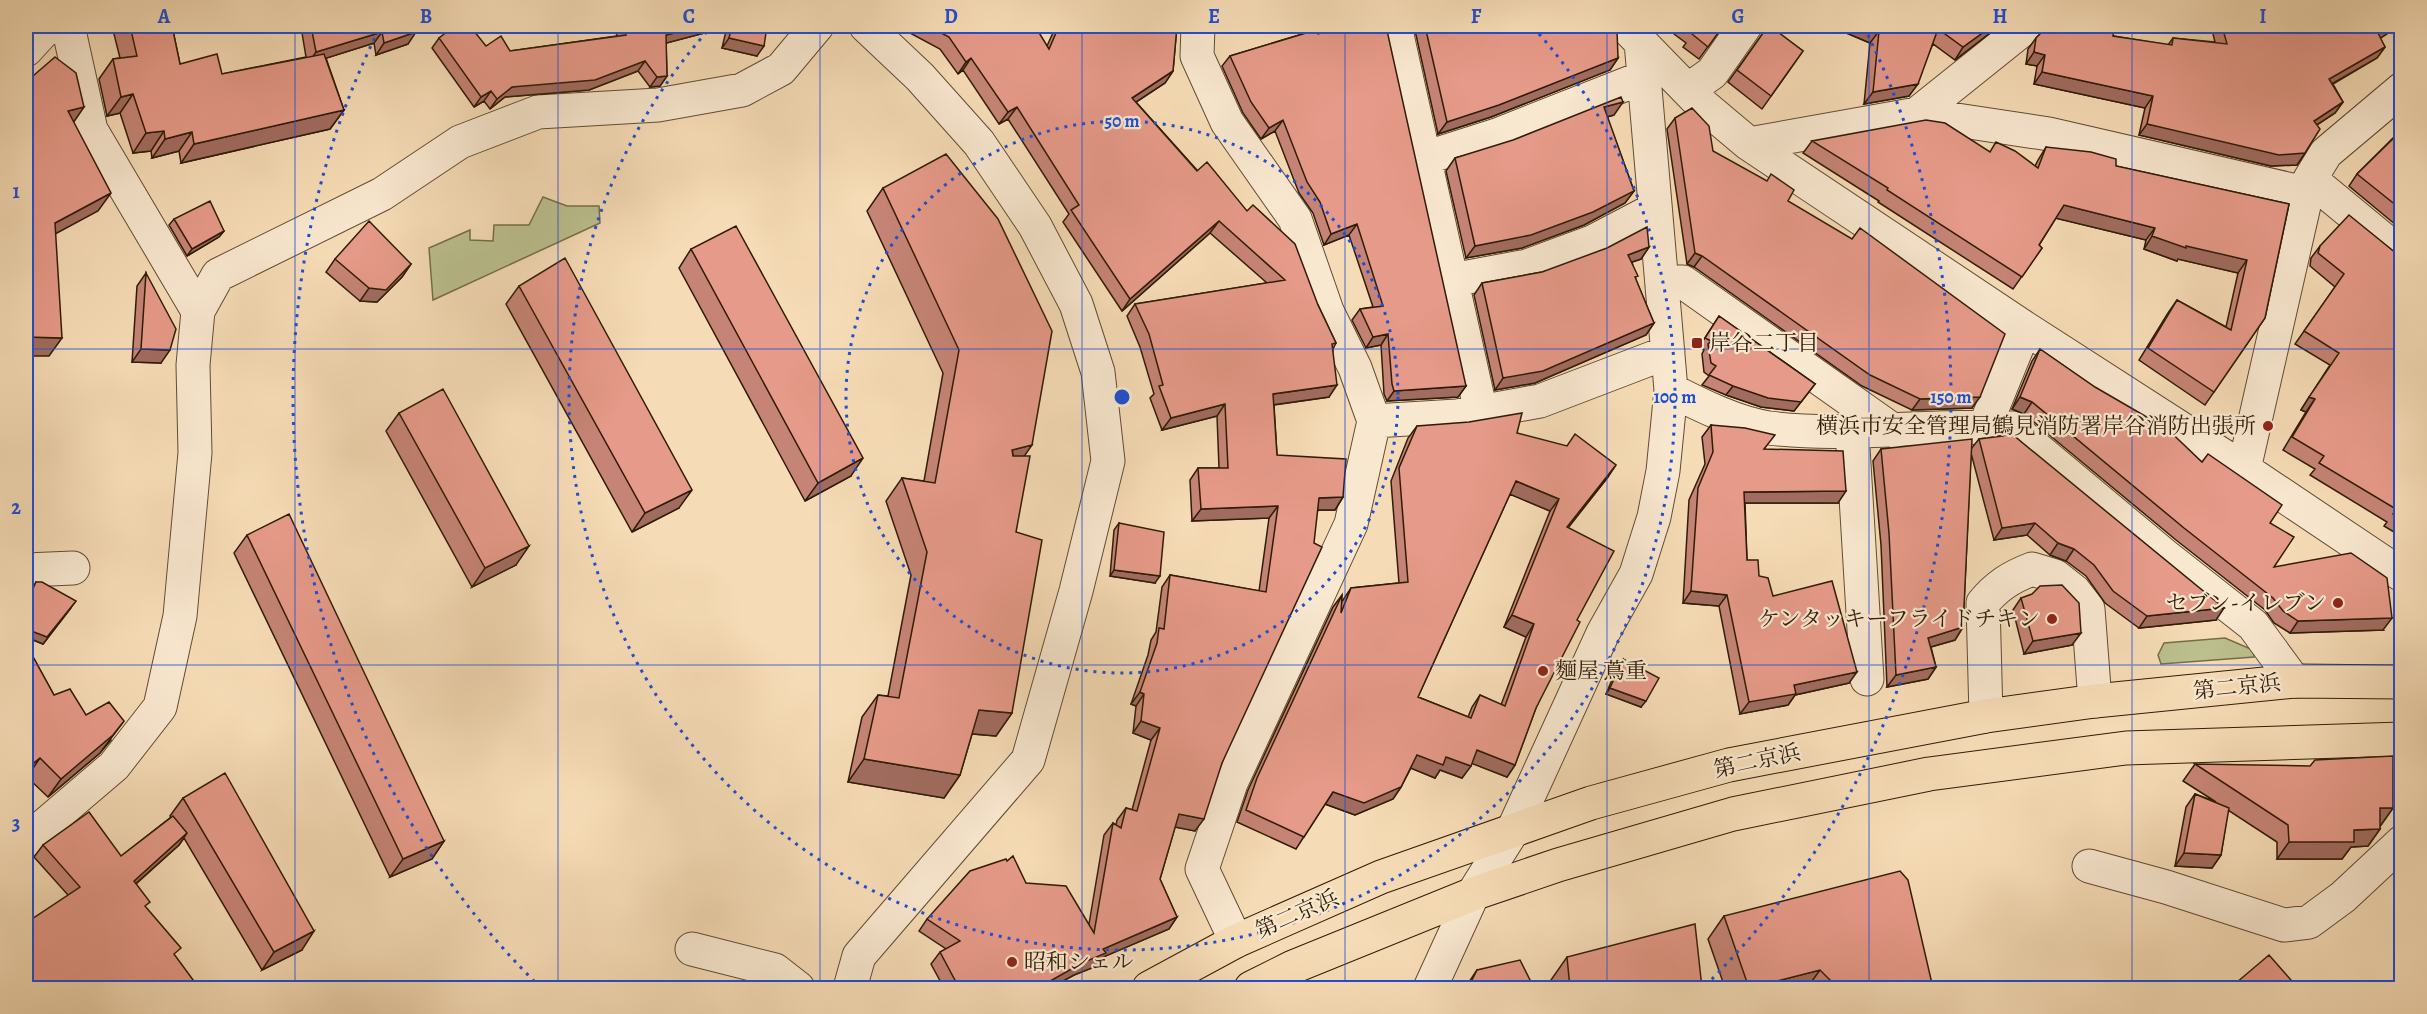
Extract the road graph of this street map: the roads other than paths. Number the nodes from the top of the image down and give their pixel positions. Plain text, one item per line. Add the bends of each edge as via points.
1 (48, 26) edge
2 (68, 26) edge
3 (817, 26) edge
4 (866, 26) edge
5 (1198, 26) edge
6 (1395, 26) edge
7 (1745, 26) edge
8 (2027, 26) edge
9 (1633, 34) edge
10 (26, 50) edge
11 (1644, 77) junction
12 (2402, 89) edge
13 (1688, 90) junction
14 (1917, 114) junction
15 (1749, 144) junction
16 (1425, 158) junction
17 (2308, 186) junction
18 (1655, 209) junction
19 (2402, 255) edge
20 (1452, 280) junction
21 (1662, 281) junction
22 (198, 311) junction
23 (2025, 328) junction
24 (1668, 352) junction
25 (1671, 390) junction
26 (1481, 412) junction
27 (1374, 421) junction
28 (1984, 426) junction
29 (1894, 430) junction
30 (1852, 431) junction
31 (2244, 469) junction
32 (73, 568) dead end
33 (26, 570) edge
34 (2402, 575) edge
35 (1867, 680) dead end
36 (2294, 681) junction
37 (2402, 682) edge
38 (2095, 701) junction
39 (1986, 716) junction
40 (2397, 745) edge
41 (1513, 830) junction
42 (26, 841) edge
43 (2402, 842) edge
44 (2089, 866) dead end
45 (1473, 894) junction
46 (1236, 941) junction
47 (692, 949) dead end
48 (798, 988) edge
49 (850, 988) edge
50 (1149, 988) edge
51 (1251, 988) edge
52 (1430, 988) edge

1 - 10 street
2 - 22 street via 91,130
3 - 22 street via 781,69 742,90 658,105 538,112 460,142 382,194 218,275
4 - 49 street via 920,77 979,143 1035,226 1076,304 1098,372 1108,461 1028,760 859,956
5 - 27 street via 1197,56 1201,65 1227,122 1295,219 1327,311 1355,368
6 - 16 street
7 - 13 street via 1712,73
8 - 14 street
9 - 11 street
9 - 13 street
11 - 16 street via 1497,135
11 - 18 street
12 - 17 street via 2326,153
13 - 15 street
14 - 15 street
14 - 17 street via 2049,134
15 - 23 street
16 - 20 street
17 - 19 street
17 - 31 street
18 - 20 street via 1592,242 1527,266
18 - 21 street
20 - 26 street
21 - 24 street
21 - 29 street via 1683,282
22 - 42 street via 193,365 195,453 180,616 160,707 114,766
23 - 28 street
23 - 31 street
24 - 25 street
24 - 26 street via 1540,401
25 - 30 street via 1710,410 1767,428
25 - 41 street via 1663,471 1645,548
26 - 27 street
27 - 46 street via 1351,524 1231,783 1202,869
28 - 29 street
28 - 36 street via 2012,428 2253,626
29 - 30 street
30 - 35 street
31 - 34 street
32 - 33 street
36 - 37 highway, 第二京浜
36 - 38 highway, 第二京浜
38 - 39 highway, 第二京浜
38 - 39 street via 2088,609 2055,576 2032,569 2011,577 1983,603
39 - 41 highway, 第二京浜 via 1729,765 1591,803
40 - 45 highway, 第二京浜 via 2126,748 1929,774 1733,814
41 - 45 street
41 - 46 highway, 第二京浜 via 1381,877
43 - 44 street via 2343,897 2309,922 2284,925
45 - 51 highway, 第二京浜
45 - 52 street
46 - 50 highway, 第二京浜
47 - 48 street via 775,970

